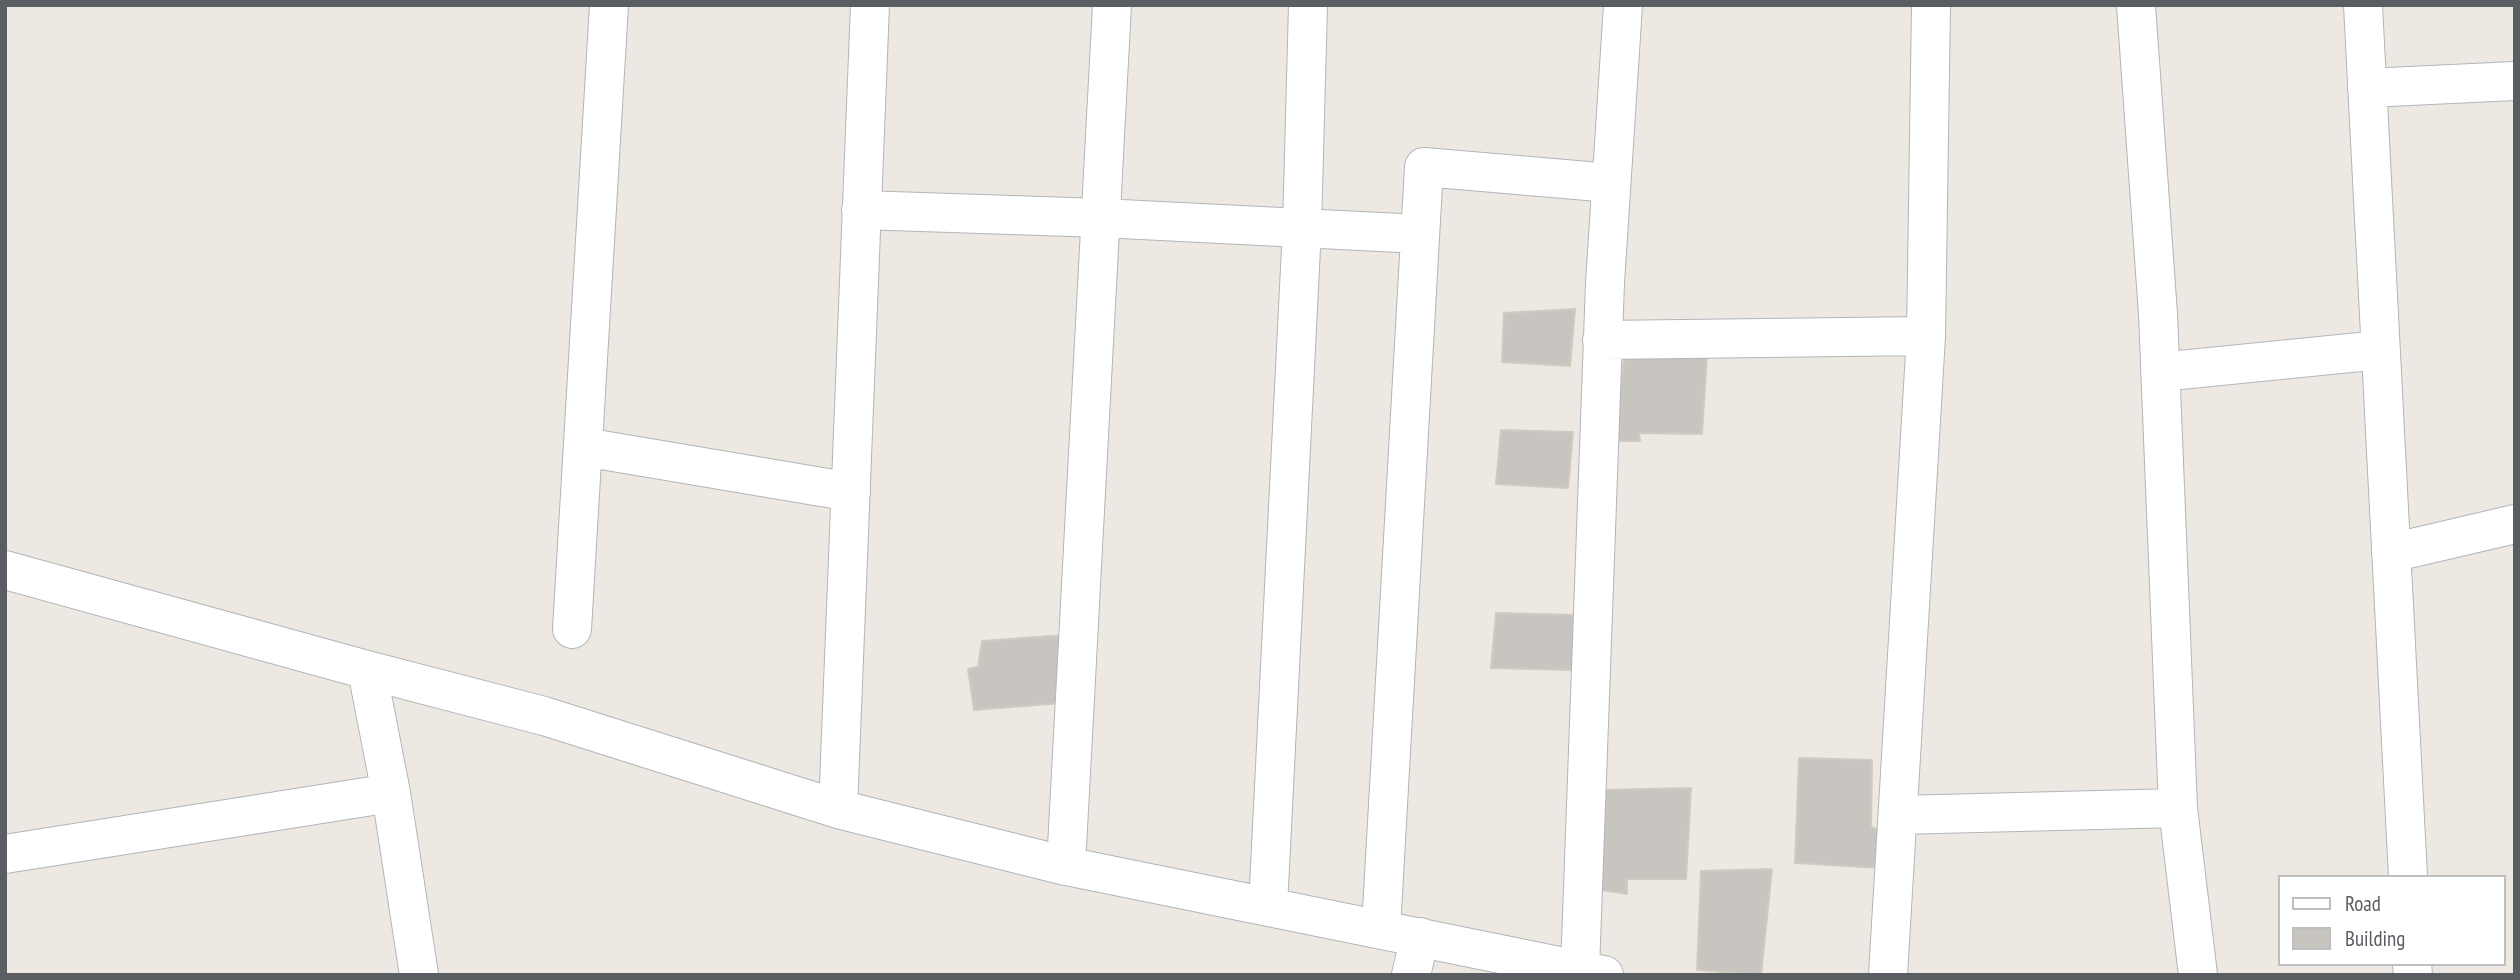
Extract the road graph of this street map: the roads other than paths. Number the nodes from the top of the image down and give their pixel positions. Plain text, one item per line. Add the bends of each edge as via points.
1 (609, 5) edge
2 (870, 5) edge
3 (1112, 5) edge
4 (1308, 5) edge
5 (1623, 5) edge
6 (1931, 5) edge
7 (2136, 5) edge
8 (2362, 5) edge
9 (2515, 81) edge
10 (2367, 88) junction
11 (1611, 183) junction
12 (862, 210) junction
13 (1101, 218) junction
14 (1302, 228) junction
15 (1420, 234) junction
16 (1926, 336) junction
17 (1602, 340) junction
18 (2380, 350) junction
19 (2160, 372) junction
20 (584, 447) junction
21 (850, 492) junction
22 (2515, 524) edge
23 (2391, 553) junction
24 (5, 570) edge
25 (572, 629) dead end
26 (367, 670) junction
27 (391, 793) junction
28 (2178, 808) junction
29 (838, 809) junction
30 (1898, 815) junction
31 (5, 854) edge
32 (1066, 866) junction
33 (2408, 875) edge
34 (1268, 906) junction
35 (1381, 929) junction
36 (1420, 937) junction
37 (1592, 972) edge
38 (419, 975) edge
39 (1411, 975) edge
40 (1888, 975) edge
41 (2198, 975) edge

1 - 20 street
2 - 12 street
3 - 13 street
4 - 14 street
5 - 11 street
6 - 16 street
7 - 19 street
8 - 10 street
9 - 10 street
10 - 18 street
11 - 15 street via 1424,167
11 - 17 street
12 - 13 street
12 - 21 street
13 - 14 street
13 - 32 street
14 - 15 street
14 - 34 street
15 - 35 street
16 - 17 street
16 - 30 street
17 - 37 street
18 - 19 street
18 - 23 street
19 - 28 street
20 - 21 street
20 - 25 street
21 - 29 street
22 - 23 street
23 - 33 street
24 - 26 street
26 - 27 street
26 - 29 street via 544,716
27 - 31 street
27 - 38 street
28 - 30 street
28 - 41 street
29 - 32 street
30 - 40 street
32 - 34 street
34 - 35 street
35 - 36 street
36 - 37 street
36 - 39 street

